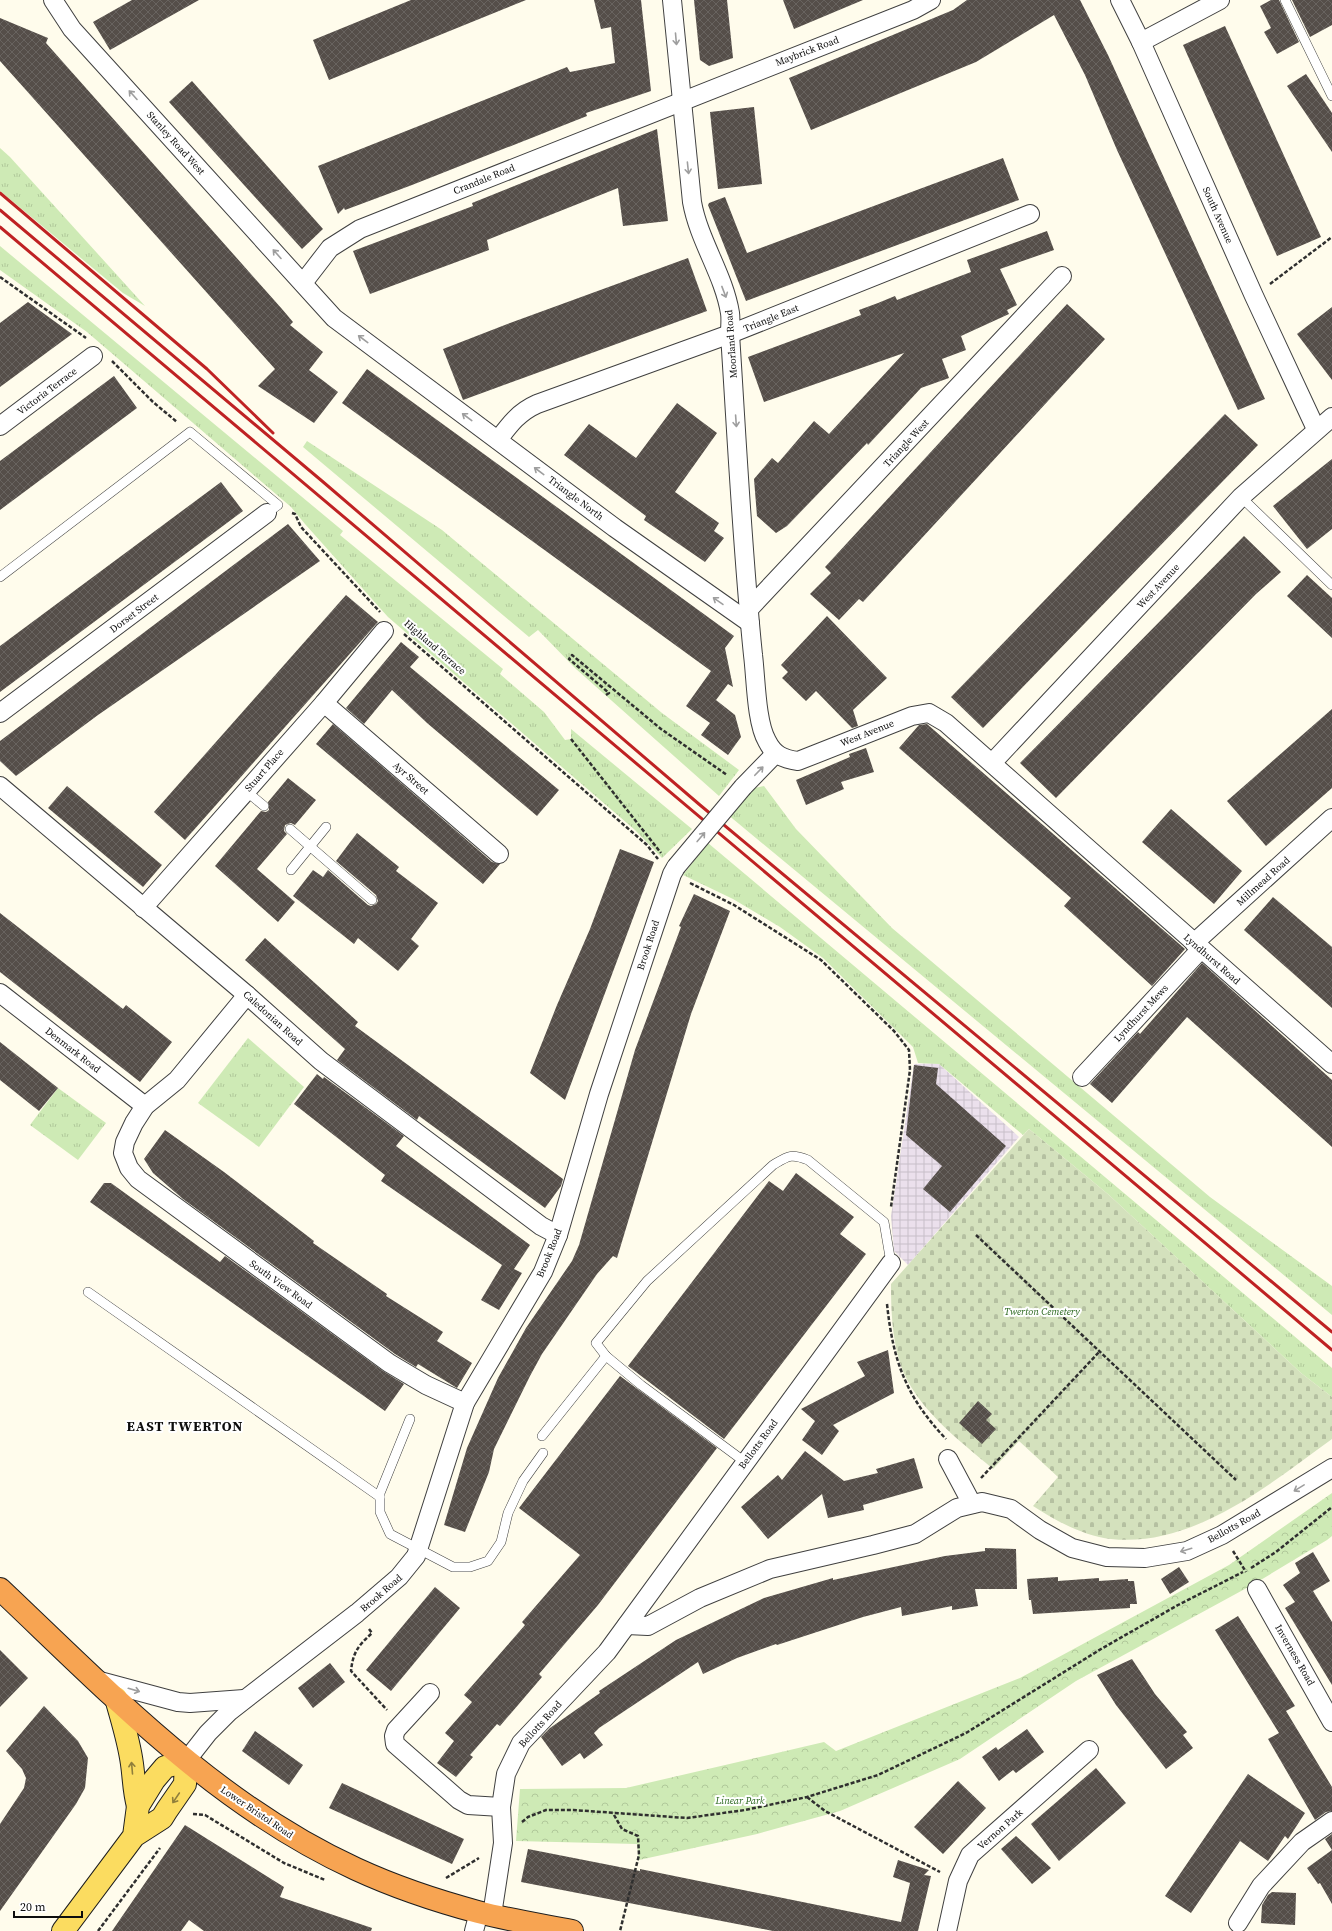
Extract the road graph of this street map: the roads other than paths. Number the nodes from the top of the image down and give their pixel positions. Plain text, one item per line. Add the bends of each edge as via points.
1 (52, 0) edge
2 (672, 0) edge
3 (932, 0) edge
4 (1120, 0) edge
5 (1220, 0) edge
6 (1285, 0) edge
7 (1142, 42) junction
8 (1332, 96) edge
9 (682, 100) junction
10 (1030, 214) dead end
11 (1062, 276) dead end
12 (303, 283) junction
13 (730, 334) junction
14 (93, 356) dead end
15 (1332, 417) edge
16 (0, 426) edge
17 (1316, 429) junction
18 (498, 440) junction
19 (1241, 497) junction
20 (272, 509) joint
21 (0, 577) edge
22 (1332, 585) edge
23 (750, 616) junction
24 (384, 631) dead end
25 (324, 702) junction
26 (0, 713) edge
27 (775, 754) junction
28 (992, 763) junction
29 (0, 786) edge
30 (246, 791) junction
31 (264, 806) dead end
32 (1332, 818) edge
33 (326, 827) dead end
34 (290, 829) dead end
35 (310, 846) junction
36 (1093, 853) joint
37 (499, 854) dead end
38 (291, 870) dead end
39 (372, 900) dead end
40 (143, 908) junction
41 (1197, 946) junction
42 (0, 994) edge
43 (247, 995) junction
44 (1332, 1064) edge
45 (1082, 1076) dead end
46 (145, 1106) junction
47 (558, 1235) junction
48 (891, 1263) joint
49 (88, 1292) dead end
50 (606, 1356) junction
51 (465, 1403) junction
52 (410, 1419) dead end
53 (542, 1436) dead end
54 (543, 1453) dead end
55 (948, 1459) road end
56 (745, 1462) junction
57 (1332, 1468) edge
58 (968, 1497) junction
59 (380, 1498) junction
60 (418, 1550) junction
61 (0, 1589) edge
62 (1257, 1590) dead end
63 (627, 1625) junction
64 (96, 1680) junction
65 (430, 1693) dead end
66 (116, 1698) junction
67 (244, 1699) junction
68 (1332, 1722) edge
69 (1089, 1750) dead end
70 (186, 1761) junction
71 (138, 1806) junction
72 (501, 1807) junction
73 (1332, 1822) edge
74 (134, 1836) junction
75 (481, 1919) edge
76 (1238, 1923) dead end
77 (63, 1931) edge
78 (572, 1931) edge
79 (947, 1931) edge

12 -> 1 street, Stanley Road West via 72,29
2 -> 9 street, Moorland Road
3 - 9 street, Maybrick Road via 913,10
4 - 7 street, South Avenue
5 - 7 street
6 - 8 lane
7 - 17 street, South Avenue via 1254,296
9 - 12 street, Crandale Road via 360,228 330,248
9 -> 13 street, Moorland Road via 695,220 726,298 730,314
10 - 13 street, Triangle East
11 - 23 street, Triangle West
18 -> 12 street, Triangle North via 334,318
13 - 18 street, Triangle East via 524,409
13 -> 23 street, Moorland Road
14 - 16 street, Victoria Terrace
15 - 17 street, West Avenue
17 - 19 street, West Avenue
23 -> 18 street, Triangle North via 615,528
19 - 22 lane
19 - 28 street, West Avenue
20 - 21 lane via 190,432
20 - 26 street, Dorset Street
23 - 27 street via 760,715 766,740
24 - 25 street, Stuart Place
25 - 30 street, Stuart Place
25 - 37 street, Ayr Street
27 - 28 street, West Avenue via 786,760 798,761 912,716 929,713 946,723
47 -> 27 street, Brook Road, bridge via 669,868 737,783
28 - 36 street, West Avenue
29 - 40 street, Caledonian Road
30 - 31 lane
30 - 40 street, Stuart Place
32 - 41 street, Millmead Road
33 - 35 lane
34 - 35 lane
35 - 38 lane
35 - 39 lane
36 - 41 street, Lyndhurst Road
40 - 43 street, Caledonian Road
41 - 44 street, Lyndhurst Road
41 - 45 street, Lyndhurst Mews
42 - 46 street, Denmark Road
43 - 46 street via 177,1080
43 - 47 street, Caledonian Road via 321,1061 541,1226
46 - 51 street, South View Road via 125,1142 123,1153 129,1168 138,1179 389,1363 426,1385
47 - 51 street, Brook Road via 543,1272
48 - 50 lane via 884,1222 808,1160 788,1156 773,1165 648,1281 596,1342
48 - 56 street, Bellotts Road
49 - 59 lane
50 - 53 lane
50 - 56 lane
51 - 60 street, Brook Road
52 - 59 lane
54 - 60 lane via 523,1481 508,1513 501,1542 488,1561 470,1567 453,1567
55 - 58 street
56 - 63 street, Bellotts Road
57 -> 58 street, Bellotts Road via 1222,1535 1187,1551 1145,1558 1107,1557 1072,1548 1040,1530 1011,1508
58 - 63 street, Bellotts Road via 957,1508 915,1534 770,1569 700,1598 648,1626
59 - 60 lane via 380,1512 390,1534
60 - 67 street, Brook Road via 407,1569 357,1613
61 - 64 highway, Lower Bristol Road
62 - 68 street, Inverness Road
63 - 72 street, Bellotts Road via 588,1673 520,1743 506,1774
64 - 66 highway, Lower Bristol Road
64 -> 67 street via 178,1702
65 - 72 street via 401,1725 394,1736 395,1744 450,1793 468,1805
66 - 70 highway, Lower Bristol Road
71 -> 66 main road via 127,1737
67 - 70 street, Brook Road via 208,1733
69 - 79 street, Vernon Park via 970,1855 958,1881
70 - 71 main road via 165,1767
70 -> 74 main road via 185,1784 162,1818
70 - 75 highway, Lower Bristol Road via 250,1810 300,1840 356,1869
71 - 74 main road
72 - 75 street, Bellotts Road via 503,1836
73 - 76 street via 1302,1842 1261,1886
74 - 77 main road
75 - 78 highway, Lower Bristol Road

